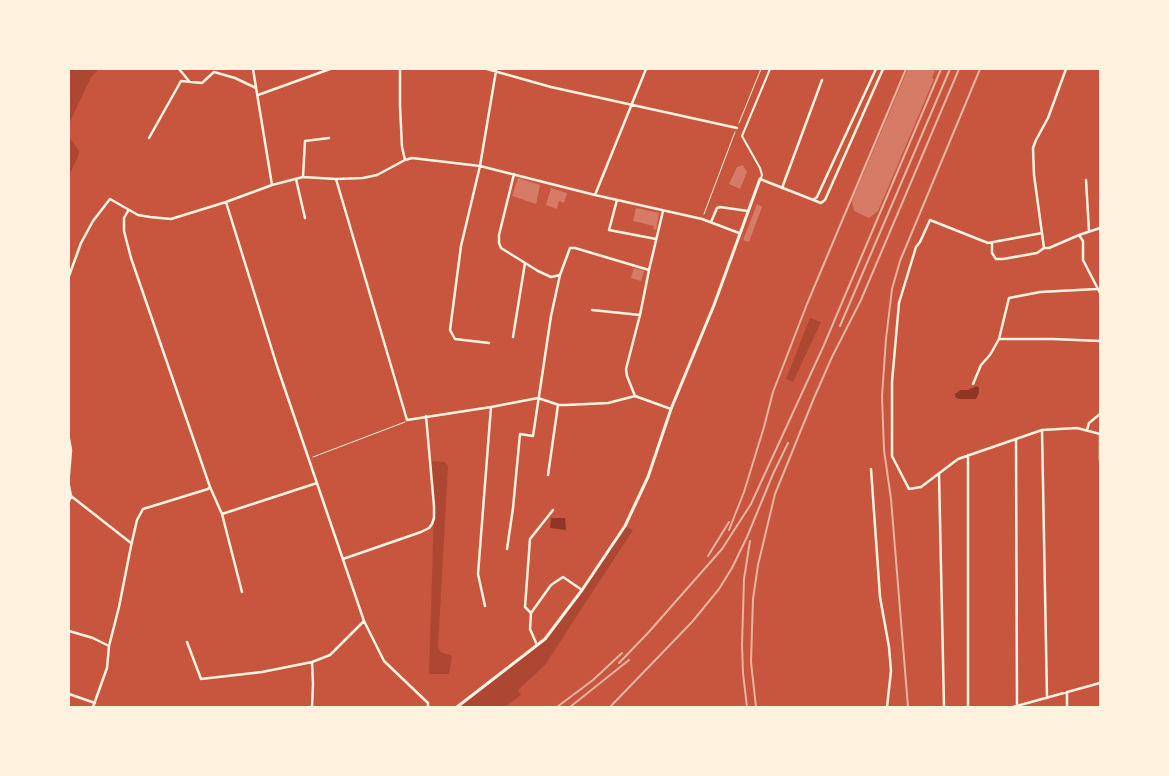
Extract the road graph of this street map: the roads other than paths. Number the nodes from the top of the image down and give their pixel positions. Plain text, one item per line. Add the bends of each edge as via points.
1 (178, 69) edge
2 (253, 69) edge
3 (330, 69) edge
4 (400, 69) edge
5 (487, 69) edge
6 (646, 69) edge
7 (770, 69) edge
8 (876, 69) edge
9 (883, 69) edge
10 (1066, 69) edge
11 (494, 70) edge
12 (822, 80) dead end
13 (188, 81) junction
14 (256, 88) junction
15 (258, 95) junction
16 (631, 104) junction
17 (737, 128) road end
18 (149, 138) dead end
19 (328, 138) dead end
20 (405, 160) junction
21 (480, 166) junction
22 (514, 174) junction
23 (303, 177) junction
24 (296, 179) junction
25 (336, 179) junction
26 (760, 179) junction
27 (1086, 180) dead end
28 (272, 185) junction
29 (782, 188) junction
30 (594, 195) junction
31 (617, 200) junction
32 (813, 200) junction
33 (226, 202) junction
34 (128, 210) junction
35 (663, 210) junction
36 (748, 212) junction
37 (305, 218) dead end
38 (711, 222) junction
39 (1100, 228) edge
40 (1090, 232) junction
41 (739, 233) junction
42 (1042, 233) junction
43 (1079, 235) junction
44 (656, 239) junction
45 (992, 242) junction
46 (1044, 248) junction
47 (525, 263) junction
48 (649, 270) junction
49 (560, 275) junction
50 (69, 276) edge
51 (1097, 289) junction
52 (1100, 293) edge
53 (592, 310) dead end
54 (640, 315) junction
55 (513, 338) dead end
56 (999, 339) junction
57 (1100, 341) edge
58 (489, 343) dead end
59 (973, 384) dead end
60 (635, 396) junction
61 (538, 398) junction
62 (558, 405) junction
63 (491, 407) junction
64 (671, 409) junction
65 (1100, 414) edge
66 (426, 416) junction
67 (1042, 430) junction
68 (1087, 430) junction
69 (1100, 434) edge
70 (1016, 438) junction
71 (69, 439) edge
72 (968, 455) junction
73 (1100, 460) edge
74 (870, 468) dead end
75 (939, 473) junction
76 (69, 475) edge
77 (548, 476) dead end
78 (317, 483) junction
79 (69, 486) edge
80 (210, 487) junction
81 (71, 496) junction
82 (69, 501) edge
83 (553, 510) dead end
84 (222, 514) junction
85 (132, 543) junction
86 (507, 549) dead end
87 (343, 559) junction
88 (582, 590) junction
89 (242, 592) dead end
90 (485, 606) dead end
91 (532, 613) junction
92 (364, 621) junction
93 (69, 630) edge
94 (187, 642) dead end
95 (109, 646) junction
96 (537, 646) junction
97 (312, 662) junction
98 (1100, 683) edge
99 (1067, 692) junction
100 (69, 694) edge
101 (1047, 698) junction
102 (95, 702) junction
103 (1017, 706) edge
104 (93, 707) edge
105 (312, 707) edge
106 (428, 707) edge
107 (457, 707) edge
108 (887, 707) edge
109 (944, 707) edge
110 (968, 707) edge
111 (1013, 707) edge
112 (1067, 707) edge

1 - 13 street
2 - 14 street
3 - 15 street
4 - 20 street
5 - 11 street
6 - 16 street
7 - 26 street via 742,136 760,168
8 - 32 street
9 - 32 street via 825,200 821,203
10 - 42 street via 1033,148
11 - 16 street via 551,87
11 - 21 street
12 - 29 street
13 - 14 street via 202,83 214,72
13 - 18 street via 181,82
14 - 15 street
15 - 28 street
16 - 17 street
16 - 30 street
19 - 23 street via 305,141
20 - 21 street via 412,158
20 - 25 street via 377,175
21 - 22 street
21 - 58 street via 461,246 450,330 454,339
22 - 30 street
22 - 47 street via 499,243 501,248
23 - 24 street
23 - 25 street
24 - 28 street
24 - 37 street
25 - 66 street via 407,420
26 - 29 street
26 - 36 street
27 - 40 street
28 - 33 street
29 - 32 street
30 - 31 street
31 - 35 street
31 - 44 street via 609,230
33 - 34 street via 171,219
33 - 78 street
34 - 50 street via 110,200 81,243
34 - 80 street via 124,231 131,258
35 - 38 street
35 - 44 street
36 - 38 street via 720,207
36 - 41 street
38 - 41 street
39 - 40 street
40 - 43 street
41 - 64 street via 714,305
42 - 45 street
42 - 46 street
43 - 46 street
43 - 51 street via 1083,241 1083,260
44 - 48 street
45 - 46 street via 992,253 996,259 1037,253
45 - 75 street via 930,220 916,247 899,303 892,382 892,456 909,489 921,487
47 - 49 street via 551,277
47 - 55 street
48 - 49 street via 570,248
48 - 54 street
49 - 61 street
51 - 52 street
51 - 56 street via 1040,292 1009,298
53 - 54 street
54 - 60 street via 626,372
56 - 57 street
56 - 59 street via 981,365
60 - 62 street via 608,403
60 - 64 street
61 - 62 street
61 - 63 street
61 - 86 street via 533,436 520,434
62 - 77 street
63 - 66 street
63 - 90 street via 478,574
64 - 88 street via 631,516
65 - 68 street via 1089,423
66 - 87 street via 434,512 432,524 421,532
67 - 68 street
67 - 70 street
67 - 101 street
68 - 69 street
69 - 73 street
70 - 72 street
70 - 103 street
71 - 76 street
72 - 75 street
72 - 110 street
74 - 108 street via 880,597 891,671
75 - 109 street
78 - 84 street
78 - 87 street
79 - 81 street
80 - 84 street
80 - 85 street via 143,509
81 - 82 street
81 - 85 street
83 - 91 street via 530,539 525,607
84 - 89 street
85 - 95 street
87 - 92 street
88 - 91 street via 563,577 551,586
88 - 96 street via 550,634
91 - 96 street via 530,629
92 - 97 street via 330,655
92 - 106 street via 384,661 428,703
93 - 95 street
94 - 97 street via 201,679
95 - 102 street via 107,668
96 - 107 street
97 - 105 street
98 - 99 street
99 - 101 street
99 - 112 street
100 - 102 street
101 - 103 street
102 - 104 street
103 - 111 street

